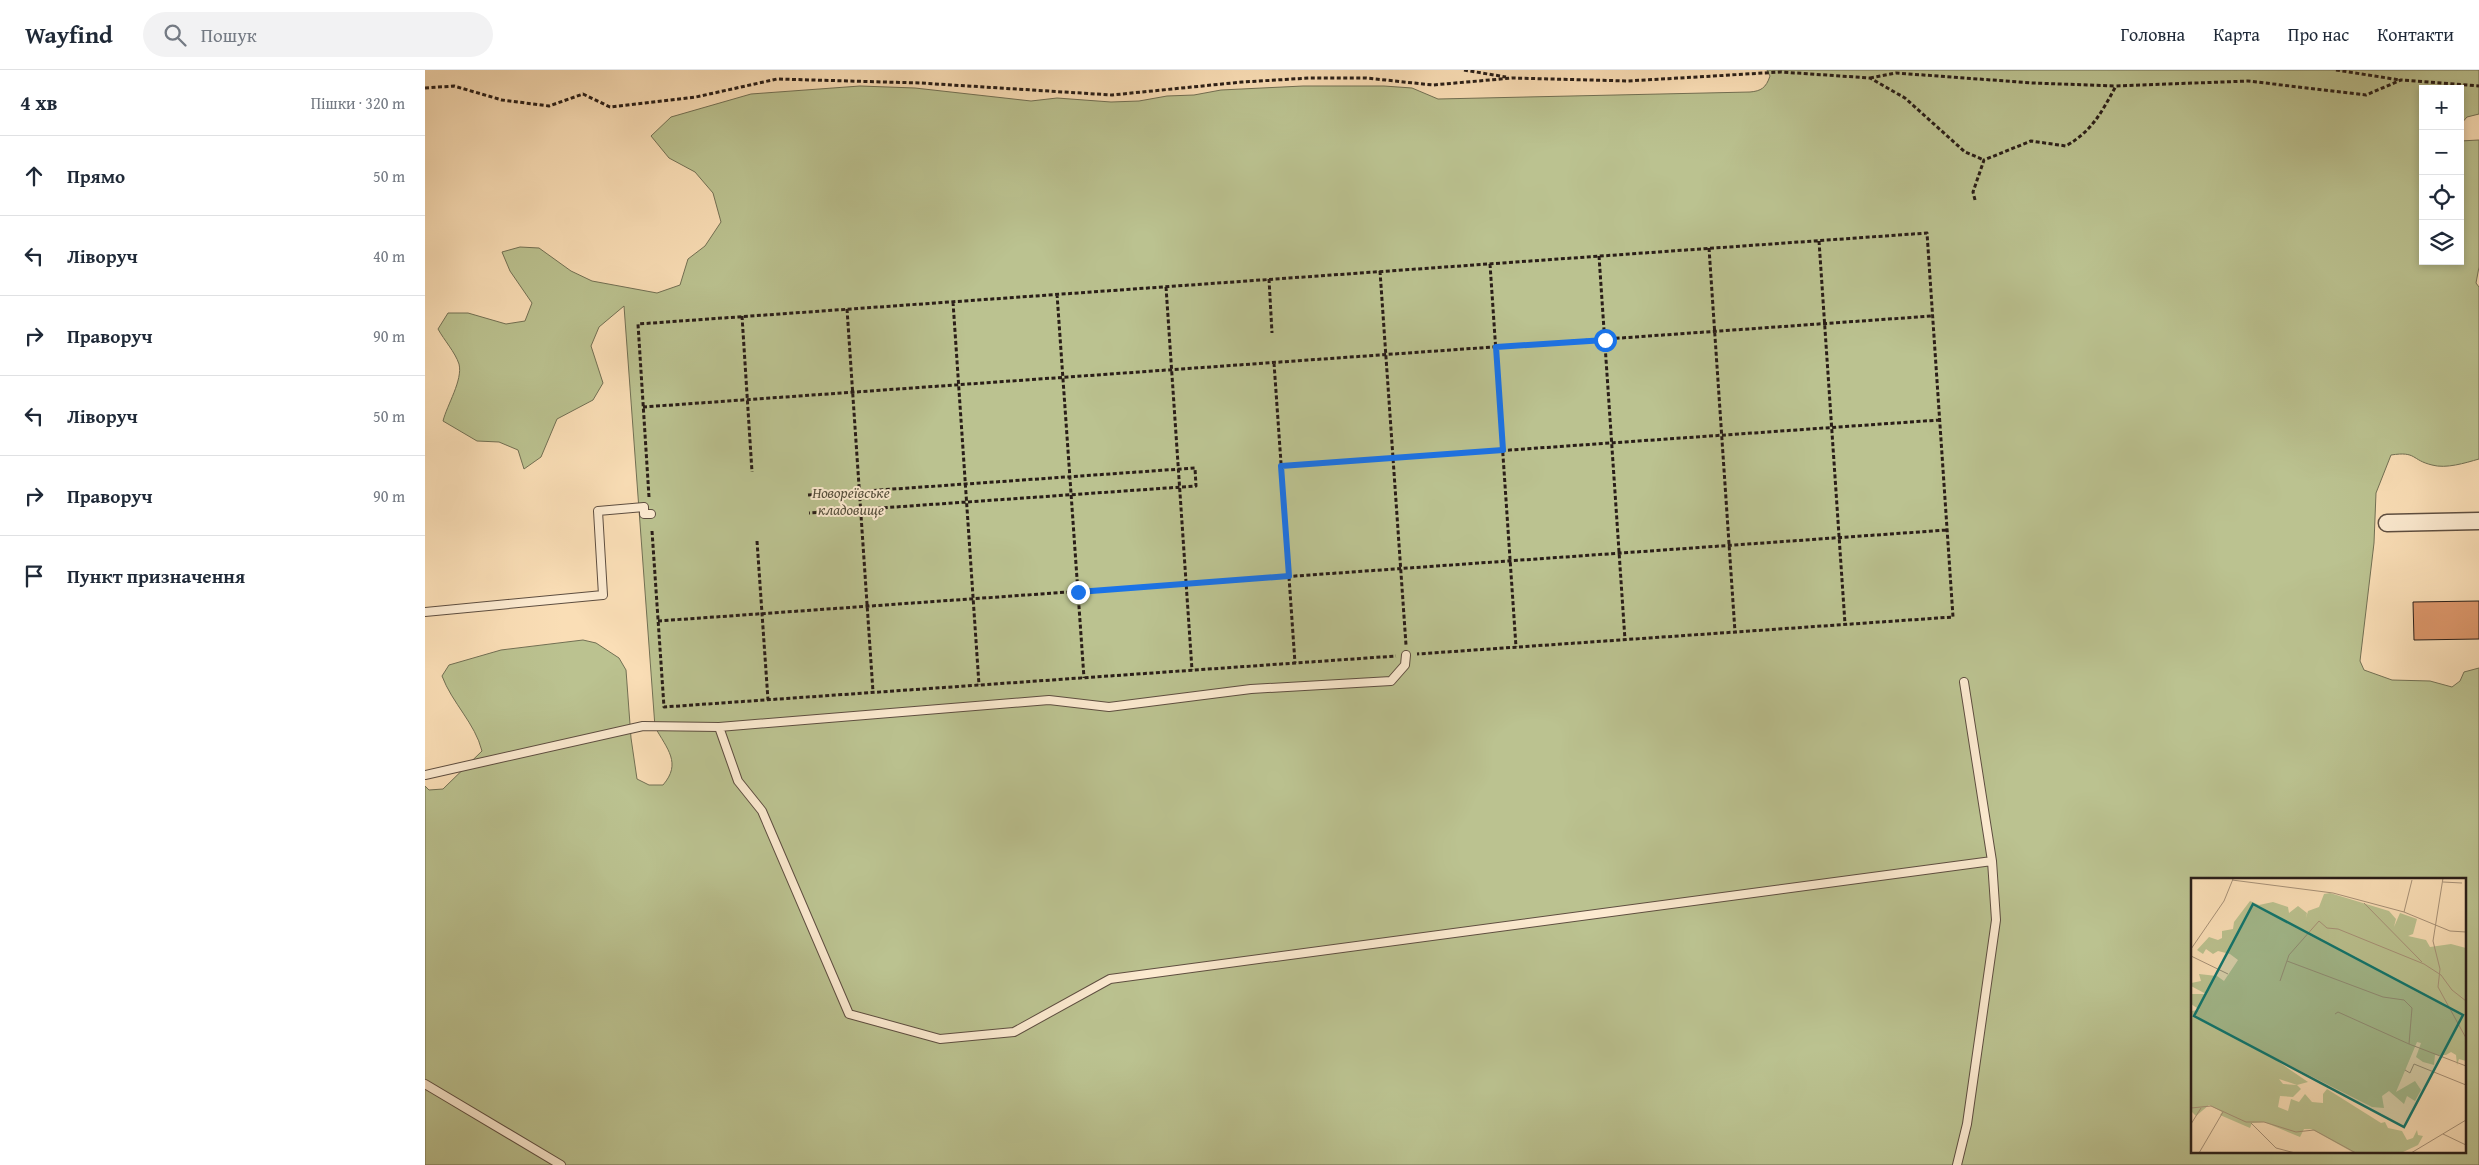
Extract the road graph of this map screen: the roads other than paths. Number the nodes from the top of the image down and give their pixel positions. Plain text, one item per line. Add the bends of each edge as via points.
1 (651, 514) dead end
2 (2479, 521) edge
3 (2387, 523) dead end
4 (425, 612) edge
5 (1407, 655) road end
6 (1964, 682) dead end
7 (719, 727) junction
8 (425, 775) edge
9 (1992, 861) junction
10 (425, 1084) edge
11 (561, 1165) edge
12 (1957, 1165) edge

1 - 4 lane via 644,514 644,507 598,511 603,595
2 - 3 street
5 - 7 lane via 1405,665 1391,681 1251,690 1109,707 1049,700
6 - 9 lane
7 - 8 lane via 643,726
7 - 9 lane via 738,782 762,811 849,1014 940,1039 1014,1032 1110,979
9 - 12 lane via 1996,920 1967,1124
10 - 11 lane

